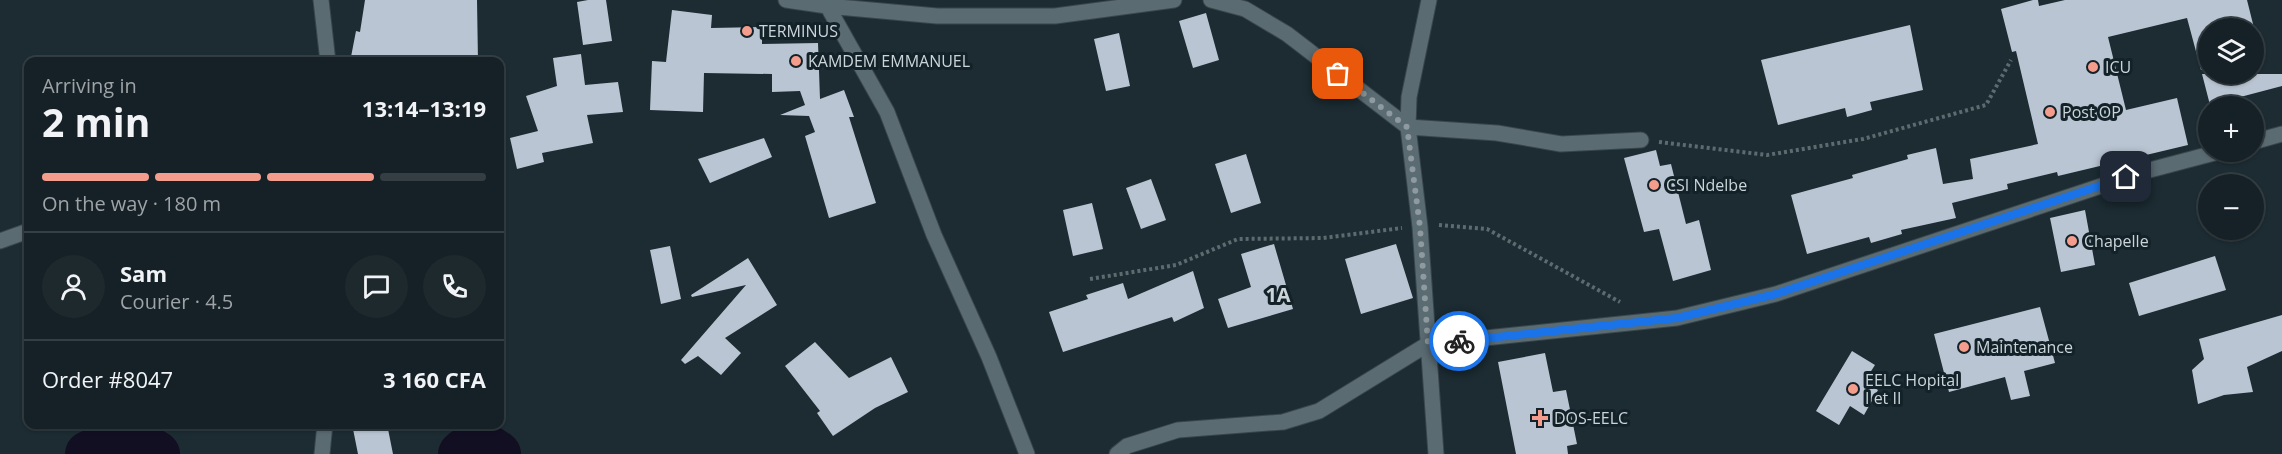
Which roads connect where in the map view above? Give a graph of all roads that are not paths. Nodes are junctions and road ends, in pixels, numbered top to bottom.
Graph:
1 (321, 0) edge
2 (786, 0) edge
3 (1174, 0) edge
4 (1211, 0) edge
5 (1429, 0) edge
6 (826, 3) edge
7 (327, 57) edge
8 (1407, 127) junction
9 (2282, 134) edge
10 (2264, 139) edge
11 (1641, 140) road end
12 (2198, 157) edge
13 (24, 232) edge
14 (0, 241) edge
15 (1428, 344) junction
16 (325, 429) edge
17 (323, 451) edge
18 (1027, 454) edge
19 (1117, 454) edge
20 (1436, 454) edge

1 - 7 street
2 - 6 street
3 - 6 street
4 - 8 street
5 - 8 street
6 - 18 street
8 - 11 street
8 - 15 street
9 - 10 street
12 - 15 street
13 - 14 street
15 - 19 street
15 - 20 street
16 - 17 street

